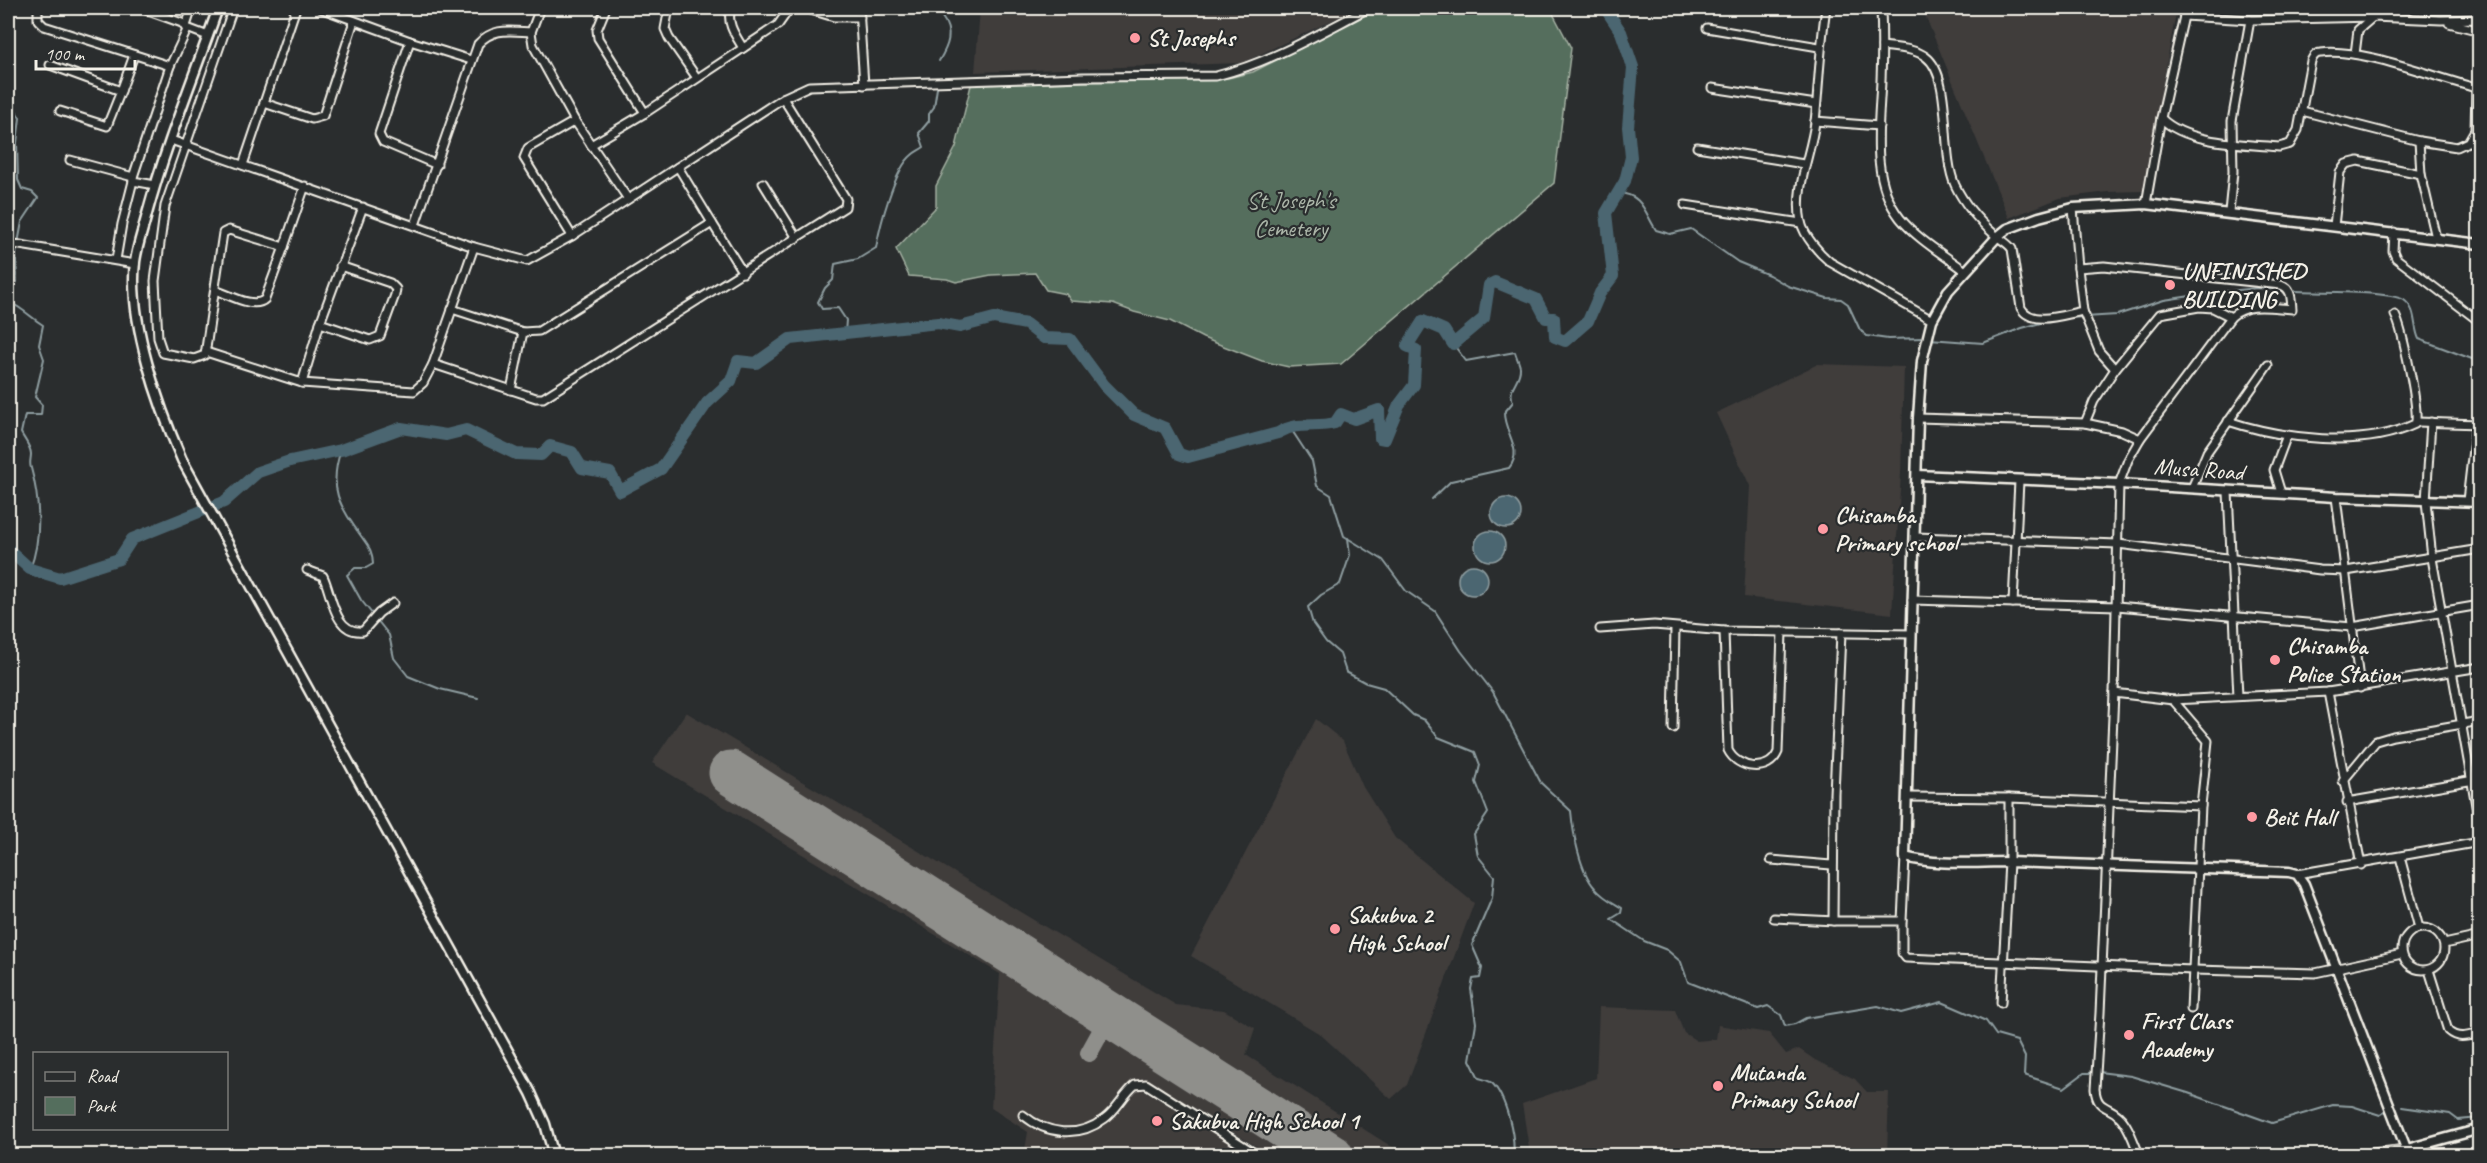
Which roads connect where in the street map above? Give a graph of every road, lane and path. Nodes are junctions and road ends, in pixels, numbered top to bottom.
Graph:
1 (38, 8) edge
2 (140, 8) edge
3 (192, 8) edge
4 (218, 8) edge
5 (233, 8) edge
6 (296, 8) edge
7 (320, 8) edge
8 (540, 8) edge
9 (606, 8) edge
10 (669, 8) edge
11 (731, 8) edge
12 (789, 8) edge
13 (804, 8) edge
14 (859, 8) edge
15 (1369, 8) edge
16 (1826, 8) edge
17 (1881, 8) edge
18 (2181, 8) edge
19 (2372, 8) edge
20 (2184, 16) junction
21 (860, 17) junction
22 (2373, 17) junction
23 (2480, 19) edge
24 (2250, 20) junction
25 (2441, 20) junction
26 (354, 21) junction
27 (186, 27) junction
28 (1707, 28) dead end
29 (2480, 31) edge
30 (531, 32) junction
31 (208, 36) junction
32 (410, 41) junction
33 (1882, 46) junction
34 (1819, 47) junction
35 (743, 48) junction
36 (2355, 54) junction
37 (134, 55) junction
38 (471, 60) junction
39 (50, 65) dead end
40 (170, 66) junction
41 (697, 78) junction
42 (864, 85) junction
43 (1712, 88) dead end
44 (2478, 89) edge
45 (121, 91) junction
46 (783, 98) junction
47 (264, 103) junction
48 (1816, 104) junction
49 (60, 111) dead end
50 (2302, 111) junction
51 (645, 113) junction
52 (2161, 118) junction
53 (575, 121) junction
54 (1815, 121) junction
55 (1879, 126) junction
56 (171, 140) junction
57 (2419, 141) junction
58 (2232, 142) junction
59 (591, 145) junction
60 (184, 146) junction
61 (1697, 147) dead end
62 (70, 160) dead end
63 (1804, 164) junction
64 (243, 165) junction
65 (437, 165) junction
66 (678, 167) junction
67 (2421, 174) junction
68 (133, 179) junction
69 (763, 183) dead end
70 (155, 185) junction
71 (305, 186) junction
72 (628, 199) junction
73 (2146, 204) junction
74 (1685, 205) dead end
75 (363, 207) junction
76 (2073, 208) junction
77 (2229, 212) junction
78 (712, 223) junction
79 (1801, 223) junction
80 (415, 225) junction
81 (2334, 225) junction
82 (2394, 232) junction
83 (572, 236) junction
84 (1997, 237) junction
85 (797, 238) junction
86 (2436, 238) junction
87 (8, 243) edge
88 (2480, 244) edge
89 (284, 246) junction
90 (474, 247) junction
91 (116, 260) junction
92 (135, 264) junction
93 (340, 266) junction
94 (2078, 268) junction
95 (1964, 270) junction
96 (743, 273) junction
97 (215, 290) junction
98 (452, 309) junction
99 (2395, 315) dead end
100 (2085, 317) junction
101 (2231, 317) junction
102 (1932, 320) junction
103 (2480, 322) edge
104 (320, 323) junction
105 (523, 333) junction
106 (206, 352) junction
107 (433, 364) junction
108 (2268, 365) dead end
109 (2115, 369) junction
110 (302, 383) junction
111 (511, 390) junction
112 (1918, 418) junction
113 (2228, 420) junction
114 (2416, 422) junction
115 (2431, 422) junction
116 (2085, 423) junction
117 (2478, 423) edge
118 (2287, 435) junction
119 (2140, 439) junction
120 (1917, 475) junction
121 (2019, 481) junction
122 (2119, 484) junction
123 (2192, 488) junction
124 (2228, 492) junction
125 (2281, 493) junction
126 (2336, 497) junction
127 (2426, 501) junction
128 (2467, 501) junction
129 (2480, 502) edge
130 (1915, 537) junction
131 (2016, 541) junction
132 (2118, 544) junction
133 (2480, 549) edge
134 (2432, 558) junction
135 (2232, 559) junction
136 (307, 570) dead end
137 (2346, 571) junction
138 (1912, 600) junction
139 (393, 603) dead end
140 (2013, 603) junction
141 (2480, 605) edge
142 (2117, 606) junction
143 (2441, 611) junction
144 (2234, 618) junction
145 (2352, 627) junction
146 (1676, 628) junction
147 (1600, 629) dead end
148 (1724, 631) junction
149 (1782, 632) junction
150 (1841, 633) junction
151 (1911, 634) junction
152 (2480, 667) edge
153 (2453, 671) junction
154 (2360, 688) junction
155 (2328, 692) junction
156 (2114, 693) junction
157 (2238, 696) junction
158 (2173, 700) junction
159 (2480, 721) edge
160 (2462, 725) junction
161 (1673, 728) dead end
162 (2476, 779) edge
163 (2343, 781) junction
164 (1908, 797) junction
165 (2009, 798) junction
166 (2108, 802) junction
167 (2347, 802) junction
168 (2201, 806) junction
169 (2480, 828) edge
170 (2480, 842) edge
171 (1905, 857) junction
172 (2400, 857) junction
173 (1771, 860) dead end
174 (2009, 862) junction
175 (1833, 863) junction
176 (2361, 865) junction
177 (2106, 867) junction
178 (2199, 869) junction
179 (2297, 874) junction
180 (1774, 918) dead end
181 (1833, 921) junction
182 (1902, 921) junction
183 (2419, 928) junction
184 (2480, 936) edge
185 (2444, 944) junction
186 (2402, 954) junction
187 (2003, 961) junction
188 (2101, 965) junction
189 (2336, 968) junction
190 (2193, 970) junction
191 (2429, 970) junction
192 (2001, 1003) dead end
193 (2191, 1009) dead end
194 (2480, 1033) edge
195 (1023, 1114) dead end
196 (2480, 1129) edge
197 (2408, 1152) edge
198 (554, 1155) edge
199 (1259, 1155) edge
200 (2140, 1155) edge
201 (2346, 1155) edge

1 - 37 street
2 - 27 street
3 - 27 street
4 - 31 street
5 - 60 street
6 - 47 street
7 - 26 street
8 - 30 street
9 - 51 street
10 - 41 street
11 - 35 street
12 - 35 street
13 - 21 street
14 - 21 street
15 - 42 street
16 - 34 street
17 - 33 street
18 - 20 street
19 - 22 street
20 - 24 street
20 - 52 street
21 - 42 street
22 - 24 street
22 - 25 street
22 - 36 street
23 - 25 street
24 - 58 street
25 - 29 street
26 - 32 street
26 - 47 street
27 - 31 street
27 - 40 street
28 - 34 street
30 - 38 street
30 - 53 street
31 - 56 street
32 - 38 street
32 - 65 street
33 - 55 street
33 - 84 street
34 - 48 street
35 - 41 street
36 - 44 street
36 - 50 street
37 - 40 street
37 - 45 street
38 - 65 street
39 - 45 street
40 - 68 street
41 - 51 street
42 - 46 street
43 - 48 street
44 - 57 street
45 - 49 street
46 - 66 street
46 - 85 street
47 - 64 street
48 - 54 street
50 - 57 street
50 - 58 street
51 - 59 street
52 - 58 street
52 - 73 street
53 - 59 street
53 - 83 street
54 - 55 street
54 - 63 street
55 - 95 street
56 - 60 street
56 - 70 street
57 - 67 street
58 - 77 street
59 - 72 street
60 - 64 street
60 - 106 street
61 - 63 street
62 - 68 street
63 - 79 street
64 - 71 street
65 - 80 street
66 - 72 street
66 - 78 street
67 - 81 street
67 - 86 street
68 - 70 street
68 - 91 street
69 - 85 street
70 - 92 street
71 - 75 street
71 - 89 street
72 - 83 street
73 - 76 street
73 - 77 street
74 - 79 street
75 - 80 street
75 - 93 street
76 - 84 street
76 - 94 street
77 - 81 street
78 - 96 street
78 - 105 street
79 - 102 street
80 - 90 street
81 - 82 street
82 - 86 street
82 - 103 street
83 - 90 street
84 - 95 street
84 - 100 street
85 - 96 street
86 - 88 street
87 - 91 street
89 - 97 street
89 - 97 street
90 - 98 street
91 - 92 street
92 - 198 street
93 - 104 street
93 - 104 street
94 - 100 street
94 - 101 street
95 - 102 street
96 - 111 street
97 - 106 street
98 - 105 street
98 - 107 street
99 - 114 street
100 - 109 street
101 - 109 street
101 - 119 street
102 - 112 street
104 - 110 street
105 - 111 street
106 - 110 street
107 - 110 street
107 - 111 street
108 - 113 street
109 - 116 street
112 - 116 street
112 - 120 street
113 - 118 street
113 - 123 street
114 - 115 street
114 - 118 street
115 - 117 street
115 - 127 street
116 - 119 street
117 - 128 street
118 - 125 street
119 - 122 street
120 - 121 street, Musa Road
120 - 130 street
121 - 122 street, Musa Road
121 - 131 street
122 - 123 street, Musa Road
122 - 132 street
123 - 124 street, Musa Road
124 - 125 street, Musa Road
124 - 135 street
125 - 126 street, Musa Road
126 - 127 street, Musa Road
126 - 137 street
127 - 128 street, Musa Road
127 - 134 street
128 - 129 street, Musa Road
130 - 131 street
130 - 138 street
131 - 132 street
131 - 140 street
132 - 135 street
132 - 142 street
133 - 134 street
134 - 137 street
134 - 143 street
135 - 137 street
135 - 144 street
136 - 139 street
137 - 145 street
138 - 140 street
138 - 151 street
140 - 142 street
141 - 143 street
142 - 144 street
142 - 156 street
143 - 145 street
143 - 153 street
144 - 145 street
144 - 157 street
145 - 154 street
146 - 147 street
146 - 148 street
146 - 161 street
148 - 149 street
148 - 149 street
149 - 150 street
150 - 151 street
150 - 175 street
151 - 164 street
152 - 153 street
153 - 154 street
153 - 160 street
154 - 155 street
155 - 157 street
155 - 163 street
156 - 158 street
156 - 166 street
157 - 158 street
158 - 168 street
159 - 160 street
160 - 162 street
160 - 163 street
162 - 167 street
162 - 169 street
163 - 167 street
164 - 165 street
164 - 171 street
165 - 166 street
165 - 174 street
166 - 168 street
166 - 177 street
167 - 176 street
168 - 178 street
170 - 172 street
171 - 174 street
171 - 182 street
172 - 176 street
172 - 183 street
173 - 175 street
174 - 177 street
174 - 187 street
175 - 181 street
176 - 179 street
177 - 178 street
177 - 188 street
178 - 179 street
178 - 190 street
179 - 189 street
180 - 181 street
181 - 182 street
182 - 187 street
183 - 185 street
183 - 186 street
184 - 185 street
185 - 191 street
186 - 189 street
186 - 191 street
187 - 188 street
187 - 192 street
188 - 190 street
188 - 200 street
189 - 190 street
189 - 197 street
190 - 193 street
191 - 194 street
195 - 199 street
196 - 197 street
197 - 201 street

